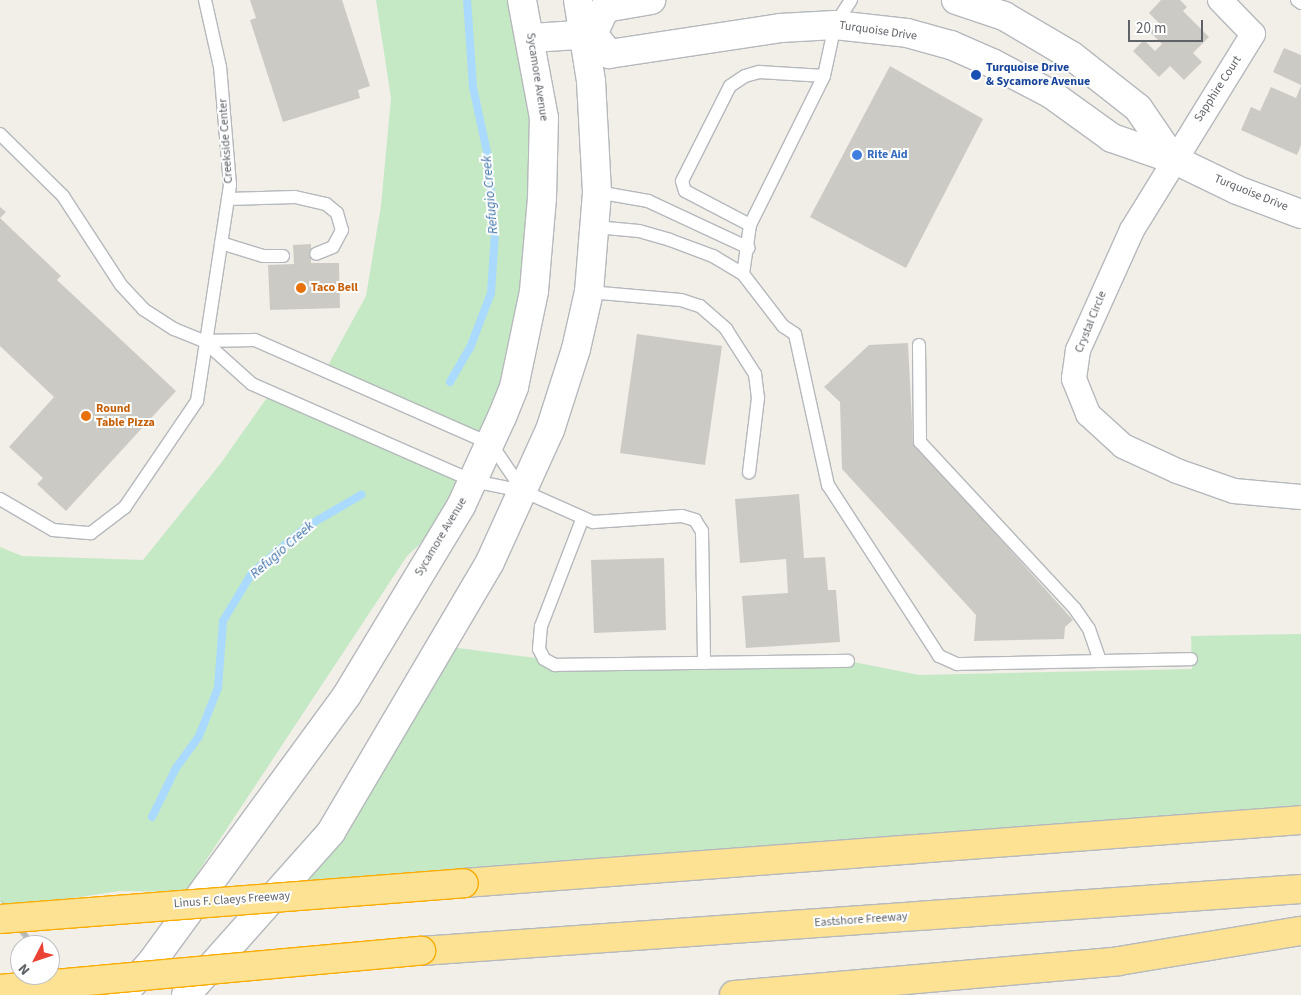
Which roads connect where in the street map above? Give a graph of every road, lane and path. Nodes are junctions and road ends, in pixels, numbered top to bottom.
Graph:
1 (205, 0) edge
2 (522, 0) edge
3 (578, 0) edge
4 (651, 0) edge
5 (851, 0) edge
6 (956, 0) edge
7 (1220, 0) edge
8 (1297, 0) edge
9 (1301, 3) edge
10 (836, 25) junction
11 (589, 34) junction
12 (532, 38) junction
13 (824, 76) junction
14 (0, 134) edge
15 (1173, 159) junction
16 (597, 192) junction
17 (228, 200) junction
18 (1301, 214) edge
19 (750, 224) junction
20 (595, 227) junction
21 (221, 243) junction
22 (749, 248) junction
23 (316, 254) dead end
24 (283, 256) dead end
25 (743, 274) junction
26 (588, 292) junction
27 (204, 341) junction
28 (919, 346) dead end
29 (491, 444) junction
30 (749, 472) dead end
31 (473, 481) junction
32 (523, 491) junction
33 (1301, 497) edge
34 (0, 498) edge
35 (582, 520) junction
36 (1099, 658) junction
37 (1191, 659) dead end
38 (848, 661) dead end
39 (704, 663) junction
40 (1301, 820) edge
41 (1301, 889) edge
42 (0, 919) edge
43 (1301, 931) edge
44 (151, 963) junction
45 (0, 990) edge
46 (122, 995) edge
47 (181, 995) edge
48 (186, 995) edge
49 (734, 995) edge

1 - 17 lane, Creekside Center
2 - 12 main road, Sycamore Avenue
3 - 11 main road
4 - 11 main road
5 - 10 lane
6 - 15 main road, Turquoise Drive
7 - 15 street, Sapphire Court
8 - 9 lane
10 - 11 main road, Turquoise Drive
10 - 13 lane
10 - 15 main road, Turquoise Drive
11 - 12 main road
11 - 16 main road
12 - 29 main road, Sycamore Avenue
13 - 19 lane
13 - 19 lane
14 - 27 lane
15 - 18 main road, Turquoise Drive
15 - 33 street, Crystal Circle
16 - 20 main road
16 - 22 lane
17 - 21 lane, Creekside Center
17 - 23 lane
19 - 22 lane
20 - 25 lane
20 - 26 main road
21 - 24 lane
21 - 27 lane, Creekside Center
22 - 25 lane
25 - 36 lane
26 - 30 lane
26 - 32 main road
27 - 29 lane
27 - 31 lane
27 - 34 lane, Creekside Center
28 - 36 lane
29 - 31 main road, Sycamore Avenue
29 - 32 lane
31 - 32 lane
31 - 44 main road, Sycamore Avenue
32 - 35 lane
32 - 48 main road
35 - 39 lane
35 - 39 lane
36 - 37 lane
38 - 39 lane
40 - 42 highway, Linus F. Claeys Freeway, bridge
41 - 45 highway, Eastshore Freeway, bridge
43 - 49 highway
44 - 46 main road, Sycamore Avenue
44 - 47 street

